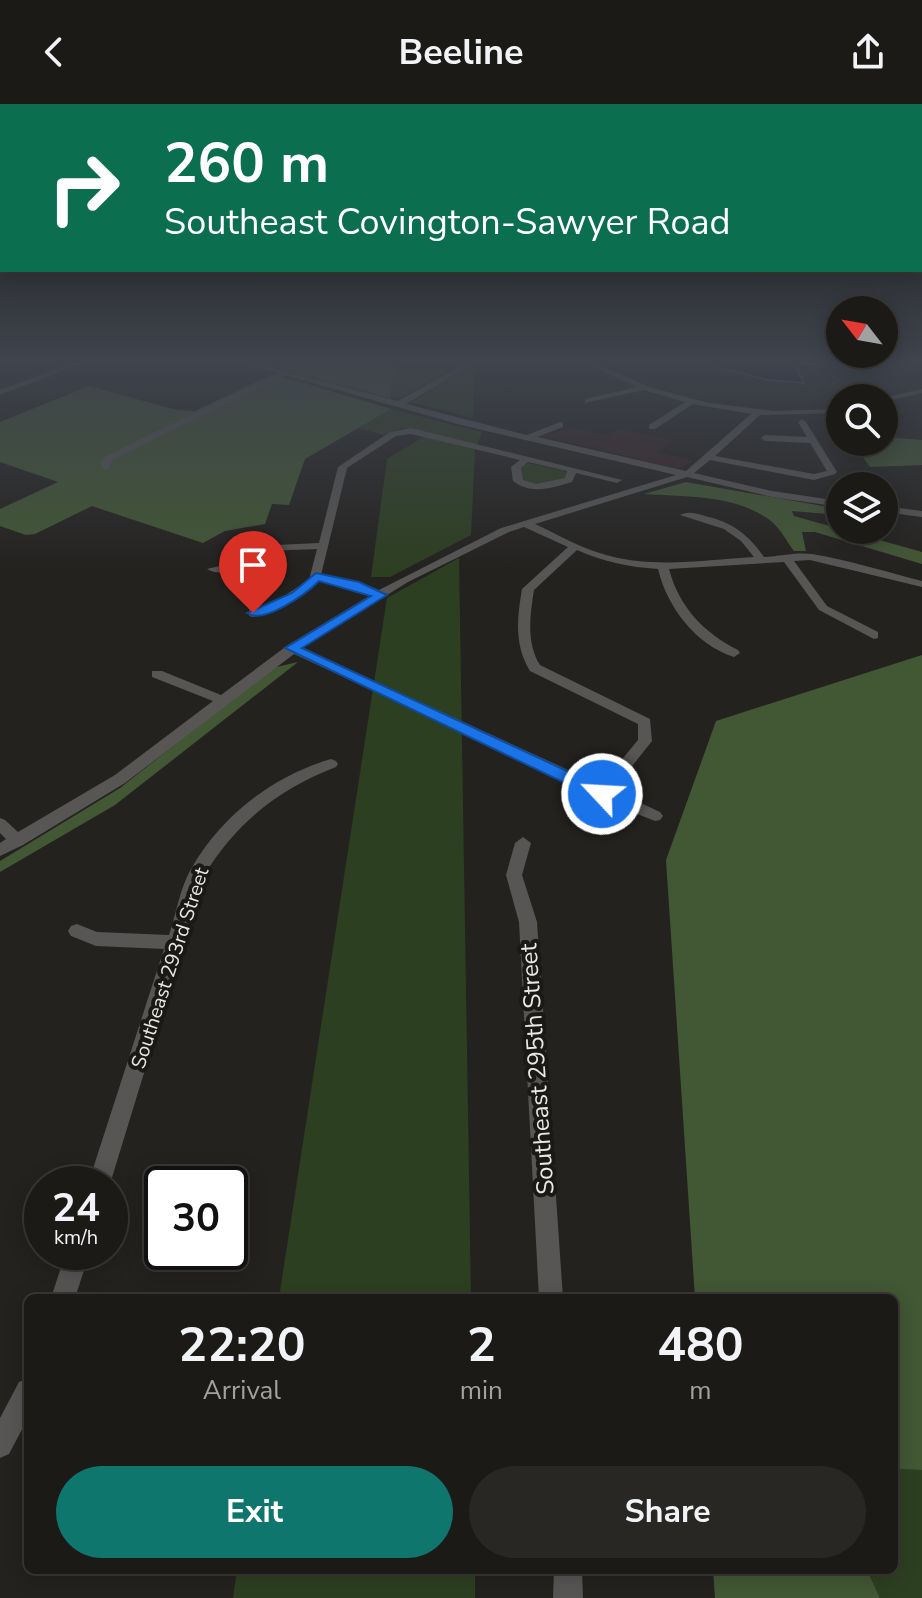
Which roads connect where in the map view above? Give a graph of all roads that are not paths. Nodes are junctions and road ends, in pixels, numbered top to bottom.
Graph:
1 (163, 432) edge
2 (399, 432) edge
3 (404, 432) edge
4 (455, 432) edge
5 (501, 432) edge
6 (543, 432) edge
7 (738, 432) edge
8 (808, 432) edge
9 (528, 438) junction
10 (765, 438) dead end
11 (444, 439) junction
12 (813, 440) junction
13 (708, 457) junction
14 (526, 459) junction
15 (106, 467) dead end
16 (656, 467) junction
17 (572, 471) junction
18 (688, 474) junction
19 (617, 480) dead end
20 (658, 484) junction
21 (826, 502) edge
22 (898, 511) edge
23 (922, 514) edge
24 (685, 515) dead end
25 (523, 523) junction
26 (321, 546) junction
27 (574, 547) junction
28 (785, 556) junction
29 (759, 557) junction
30 (663, 566) junction
31 (213, 569) dead end
32 (315, 580) junction
33 (922, 584) edge
34 (377, 598) junction
35 (253, 613) dead end
36 (874, 635) dead end
37 (292, 648) junction
38 (734, 653) dead end
39 (157, 674) dead end
40 (223, 700) junction
41 (331, 764) dead end
42 (602, 794) junction
43 (655, 816) dead end
44 (0, 824) edge
45 (17, 841) junction
46 (523, 843) dead end
47 (0, 850) edge
48 (77, 931) dead end
49 (177, 942) junction
50 (105, 1166) edge
51 (72, 1270) edge
52 (64, 1294) edge
53 (551, 1294) edge
54 (24, 1399) edge
55 (0, 1445) edge
56 (568, 1574) edge
57 (568, 1598) edge

1 - 15 street
2 - 26 street
3 - 11 street
4 - 11 street
5 - 9 street
6 - 9 street
7 - 13 street
8 - 12 street
9 - 16 street
10 - 12 street
11 - 14 street
12 - 13 street
13 - 18 street
14 - 17 street
14 - 17 street
16 - 18 street
16 - 20 street
17 - 19 street
18 - 20 street
18 - 21 street
20 - 25 street
22 - 23 street
24 - 29 street
25 - 27 street
25 - 34 street
26 - 31 street
26 - 32 street
27 - 30 street
27 - 42 street
28 - 29 street
28 - 33 street
28 - 36 street
29 - 30 street
30 - 38 street
32 - 34 street
32 - 35 street
34 - 37 street
37 - 40 street
37 - 42 street
39 - 40 street
40 - 45 street
41 - 49 street, Southeast 293rd Street
42 - 43 street
44 - 45 street
45 - 47 street
46 - 53 street, Southeast 295th Street
48 - 49 street
49 - 50 street, Southeast 293rd Street
51 - 52 street
54 - 55 street
56 - 57 street

